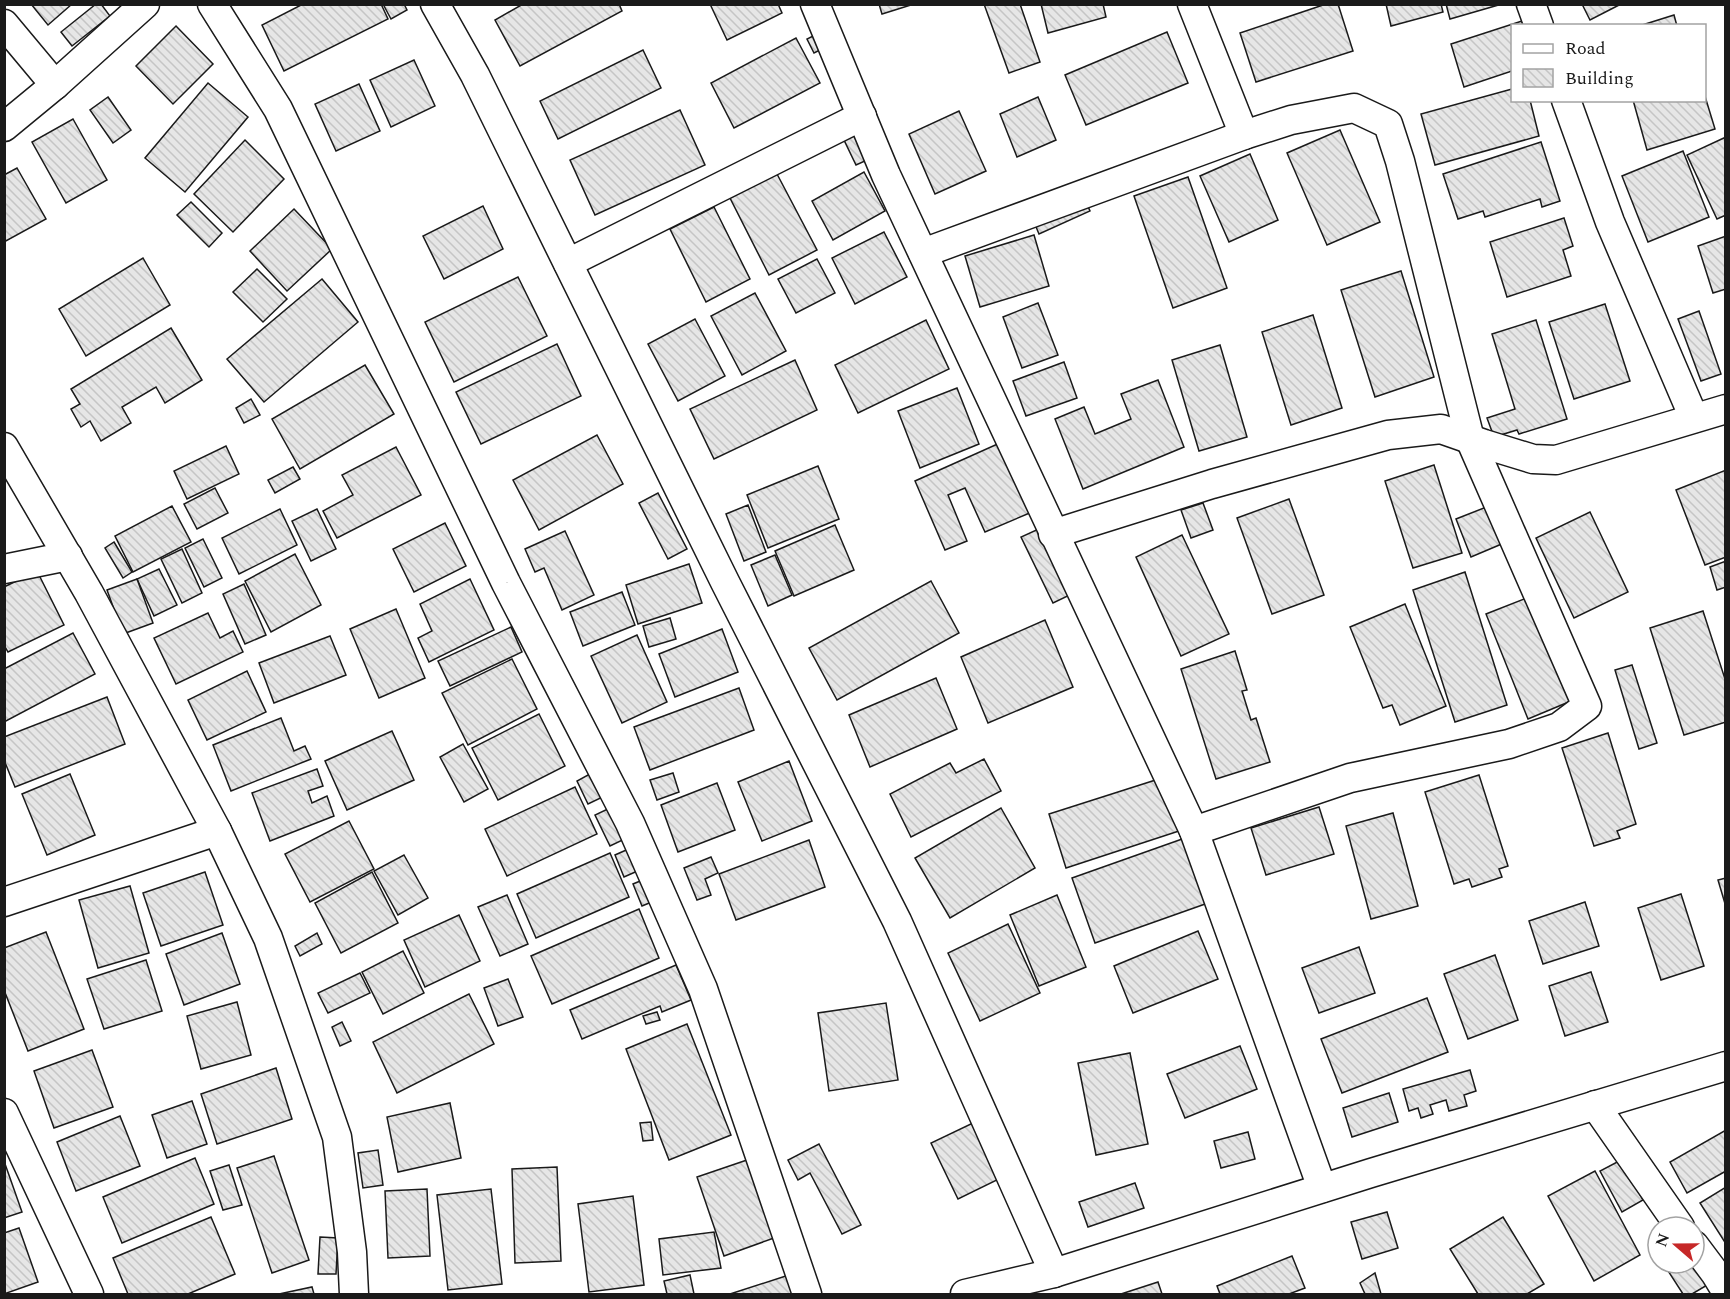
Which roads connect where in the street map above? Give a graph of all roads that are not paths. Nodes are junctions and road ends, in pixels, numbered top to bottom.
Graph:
1 (145, 4) edge
2 (212, 4) edge
3 (435, 4) edge
4 (815, 4) edge
5 (1192, 4) edge
6 (1532, 4) edge
7 (4, 24) edge
8 (1538, 24) edge
9 (55, 85) junction
10 (1567, 102) edge
11 (862, 116) junction
12 (4, 127) edge
13 (1244, 135) junction
14 (923, 253) junction
15 (568, 263) junction
16 (1725, 409) edge
17 (1694, 418) junction
18 (1470, 439) junction
19 (4, 447) edge
20 (1053, 534) junction
21 (68, 556) junction
22 (4, 569) edge
23 (217, 831) junction
24 (1194, 831) junction
25 (4, 902) edge
26 (1725, 1066) edge
27 (1595, 1105) junction
28 (4, 1113) edge
29 (1322, 1188) junction
30 (1672, 1215) edge
31 (1706, 1261) edge
32 (1054, 1273) junction
33 (1725, 1291) edge
34 (89, 1294) edge
35 (354, 1294) edge
36 (807, 1294) edge
37 (965, 1294) edge

1 - 9 street
2 - 36 street
3 - 15 street
4 - 11 street
5 - 13 street
6 - 8 street
7 - 9 street
9 - 12 street
10 - 17 street
11 - 14 street
11 - 15 street
13 - 14 street
13 - 18 street
14 - 20 street
15 - 32 street
16 - 17 street
17 - 18 street
18 - 20 street
18 - 24 street
19 - 21 street
20 - 24 street
21 - 22 street
21 - 23 street
23 - 25 street
23 - 35 street
24 - 29 street
26 - 27 street
27 - 29 street
27 - 30 street
28 - 34 street
29 - 32 street
31 - 33 street
32 - 37 street

